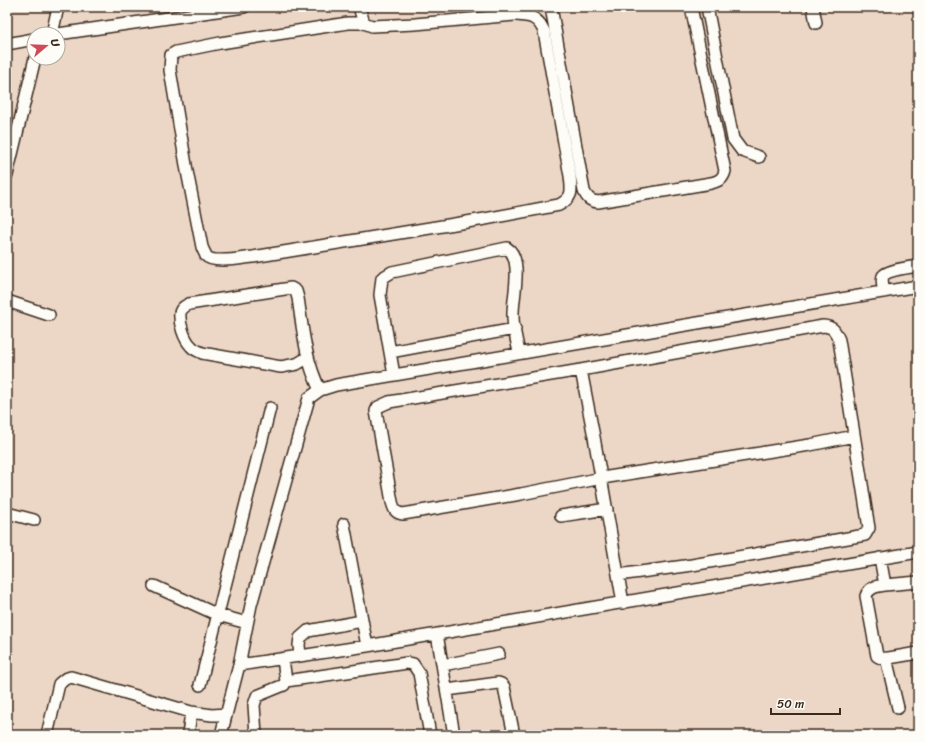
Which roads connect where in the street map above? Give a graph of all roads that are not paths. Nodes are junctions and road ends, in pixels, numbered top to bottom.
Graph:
1 (58, 7) edge
2 (244, 7) edge
3 (359, 7) edge
4 (550, 7) edge
5 (691, 7) edge
6 (707, 7) edge
7 (813, 7) edge
8 (364, 23) junction
9 (816, 23) dead end
10 (54, 26) edge
11 (66, 33) edge
12 (26, 40) edge
13 (7, 44) edge
14 (33, 66) edge
15 (759, 157) dead end
16 (7, 175) edge
17 (918, 266) edge
18 (918, 286) edge
19 (884, 292) junction
20 (7, 300) edge
21 (49, 315) dead end
22 (515, 329) junction
23 (390, 352) junction
24 (519, 353) junction
25 (307, 358) junction
26 (581, 370) junction
27 (394, 375) junction
28 (320, 390) junction
29 (270, 408) dead end
30 (854, 436) junction
31 (602, 478) junction
32 (607, 509) junction
33 (7, 513) edge
34 (561, 516) dead end
35 (34, 520) dead end
36 (344, 524) dead end
37 (918, 552) edge
38 (880, 558) junction
39 (618, 575) junction
40 (918, 582) edge
41 (885, 585) junction
42 (154, 586) dead end
43 (623, 603) junction
44 (218, 615) junction
45 (362, 621) junction
46 (248, 623) junction
47 (437, 634) junction
48 (367, 646) junction
49 (918, 653) edge
50 (499, 654) dead end
51 (300, 656) junction
52 (886, 658) junction
53 (283, 659) junction
54 (443, 665) junction
55 (239, 666) junction
56 (286, 681) junction
57 (200, 685) dead end
58 (447, 690) junction
59 (898, 708) dead end
60 (191, 712) junction
61 (226, 714) junction
62 (47, 735) edge
63 (188, 735) edge
64 (221, 735) edge
65 (256, 735) edge
66 (430, 735) edge
67 (454, 735) edge
68 (514, 735) edge

1 - 10 lane
2 - 11 lane
3 - 8 lane
4 - 5 lane
6 - 15 lane
7 - 9 lane
8 - 8 lane
12 - 13 lane
14 - 16 lane
17 - 19 lane
18 - 19 lane
19 - 24 lane
20 - 21 lane
22 - 23 lane
22 - 23 lane
22 - 24 lane
23 - 27 lane
24 - 27 lane
25 - 25 lane
25 - 28 lane
26 - 30 lane
26 - 31 lane
26 - 31 lane
27 - 28 lane
28 - 46 lane
29 - 44 lane
30 - 31 lane
30 - 39 lane
31 - 32 lane
32 - 34 lane
32 - 39 lane
33 - 35 lane
36 - 45 lane
37 - 38 lane
38 - 41 lane
38 - 43 lane
39 - 43 lane
40 - 41 lane
41 - 52 lane
42 - 44 lane
43 - 47 lane
44 - 46 lane
44 - 57 lane
45 - 48 lane
45 - 51 lane
46 - 55 lane
47 - 48 lane
47 - 54 lane
48 - 51 lane
49 - 52 lane
50 - 54 lane
51 - 53 lane
52 - 59 lane
53 - 55 lane
53 - 56 lane
54 - 58 lane
55 - 61 lane
56 - 65 lane
56 - 66 lane
58 - 67 lane
58 - 68 lane
60 - 61 lane
60 - 62 lane
60 - 63 lane
61 - 64 lane

